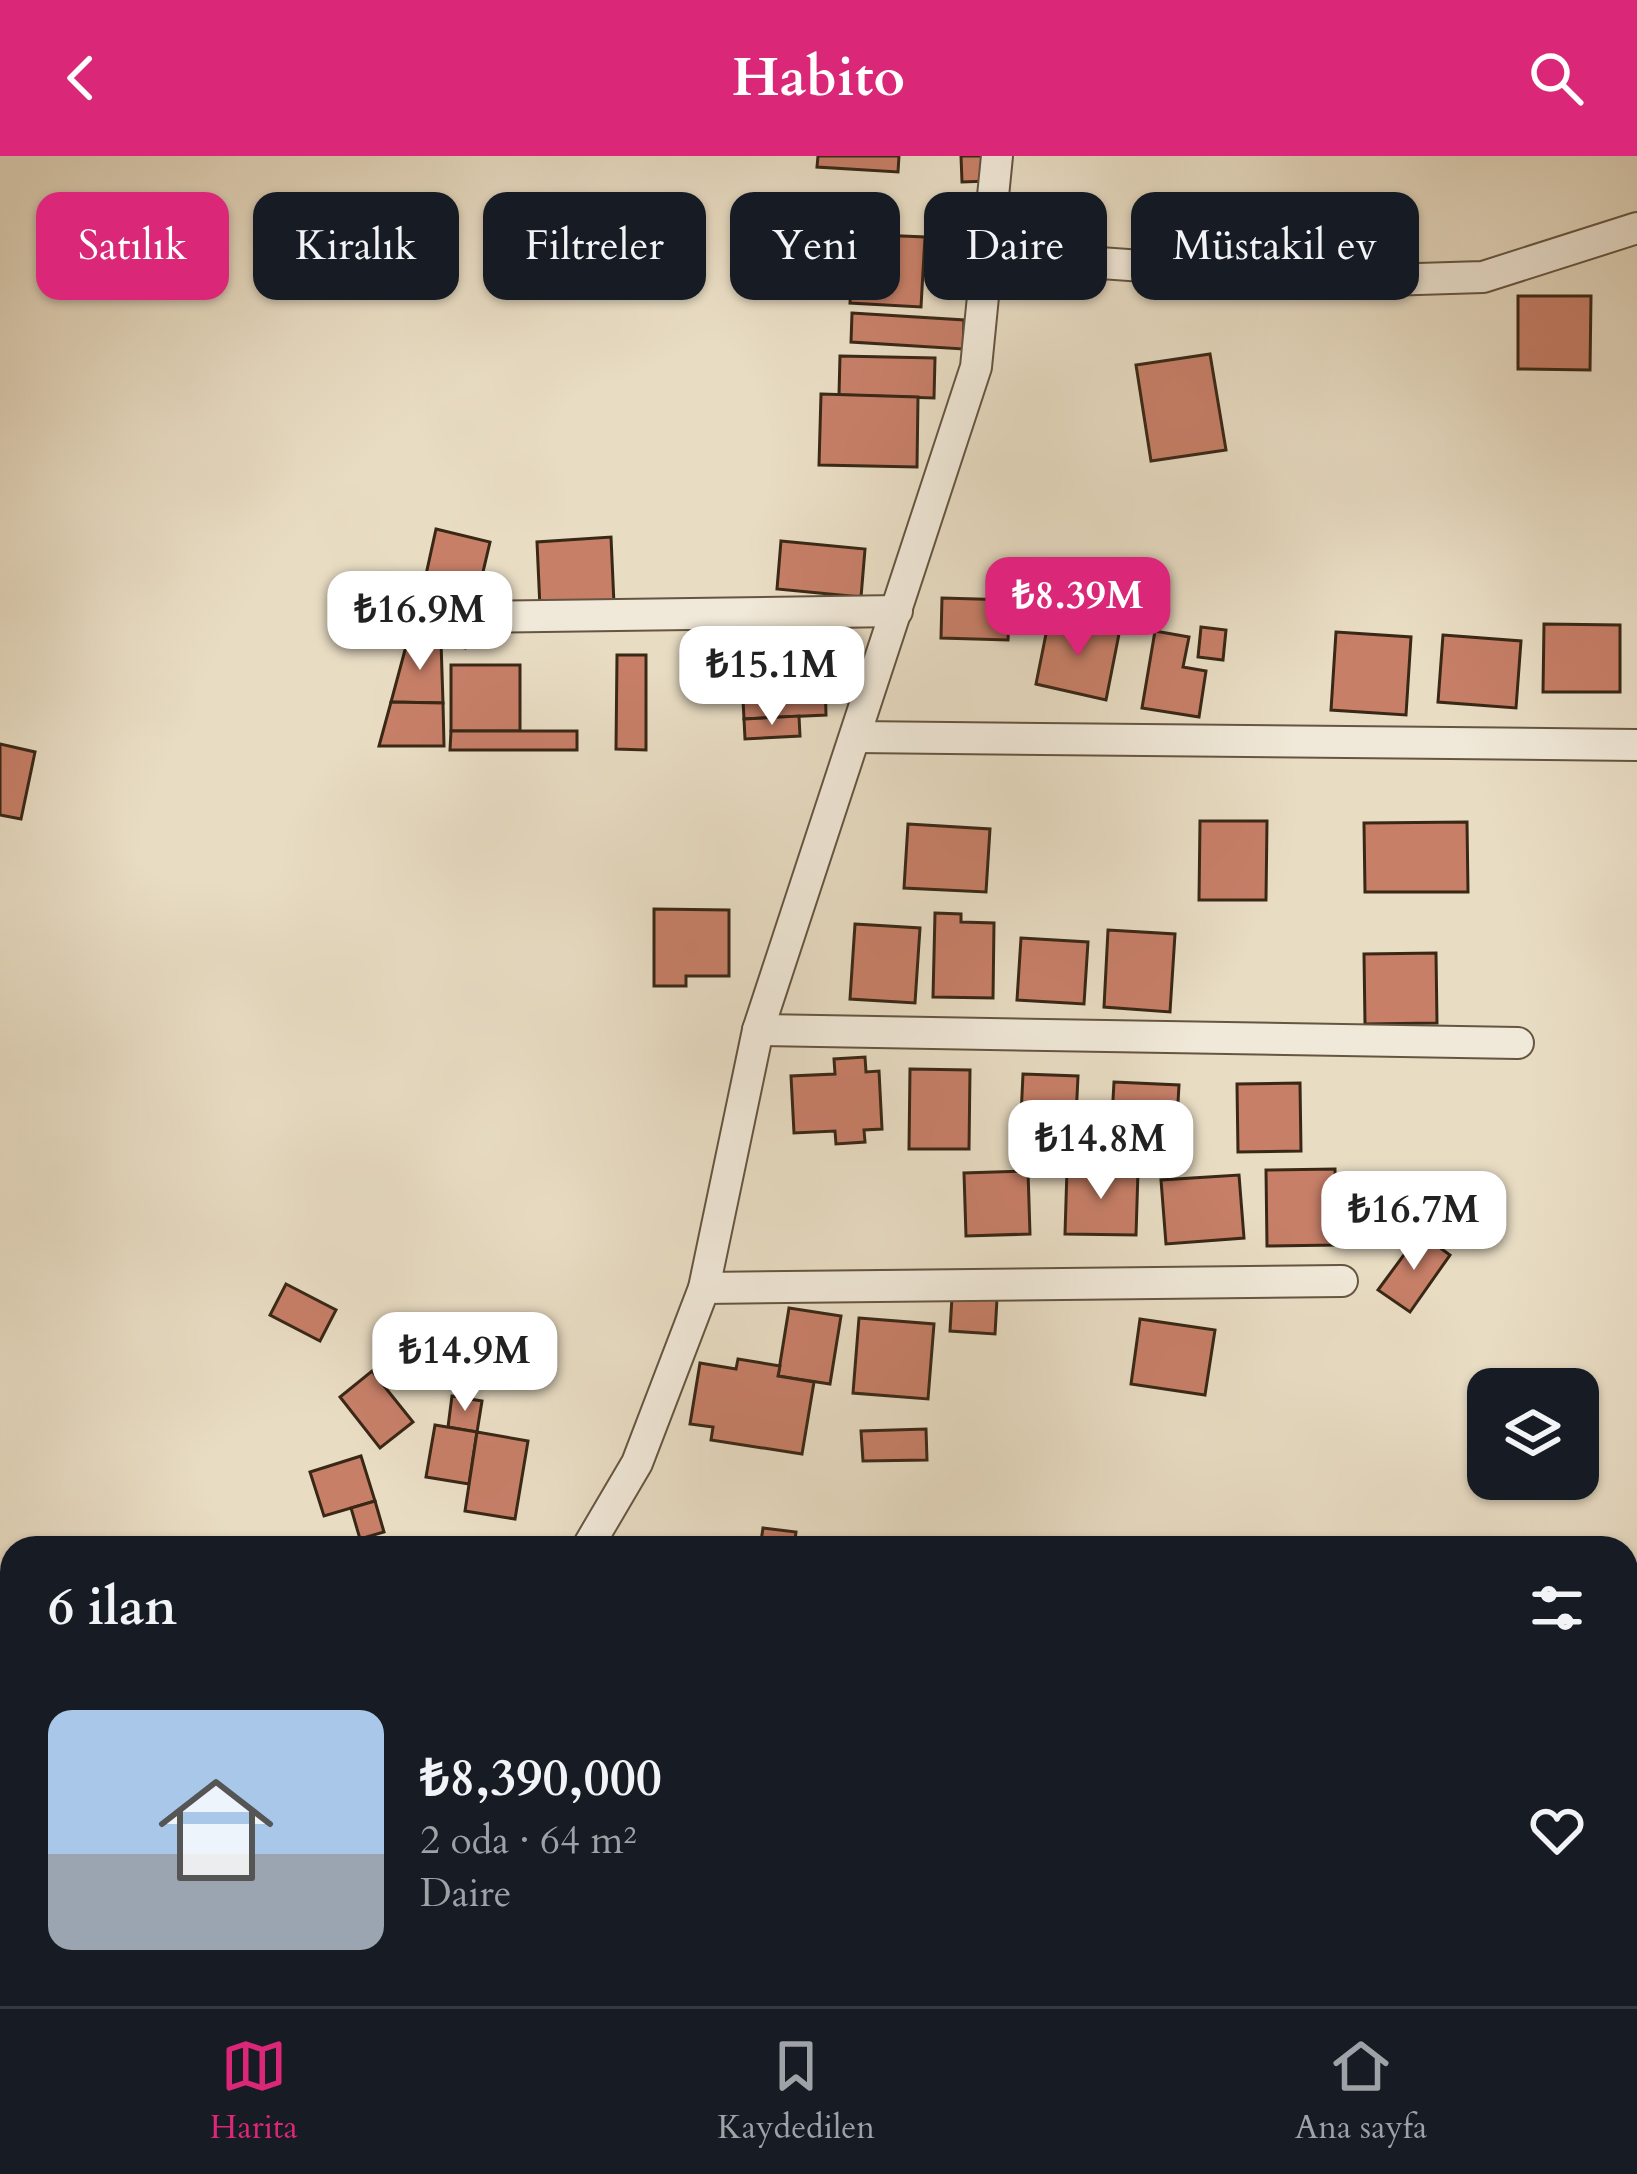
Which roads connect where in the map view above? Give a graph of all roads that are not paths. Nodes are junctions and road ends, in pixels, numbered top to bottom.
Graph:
1 (998, 156) edge
2 (994, 192) edge
3 (1637, 228) edge
4 (1107, 263) edge
5 (983, 300) edge
6 (897, 611) junction
7 (473, 617) dead end
8 (856, 737) junction
9 (1637, 745) edge
10 (758, 1030) junction
11 (1518, 1043) dead end
12 (1342, 1281) dead end
13 (704, 1288) junction
14 (594, 1536) edge

1 - 2 street
3 - 4 street
5 - 6 street
6 - 7 street
6 - 8 street
8 - 9 street
8 - 10 street
10 - 11 street
10 - 13 street
12 - 13 street
13 - 14 street

